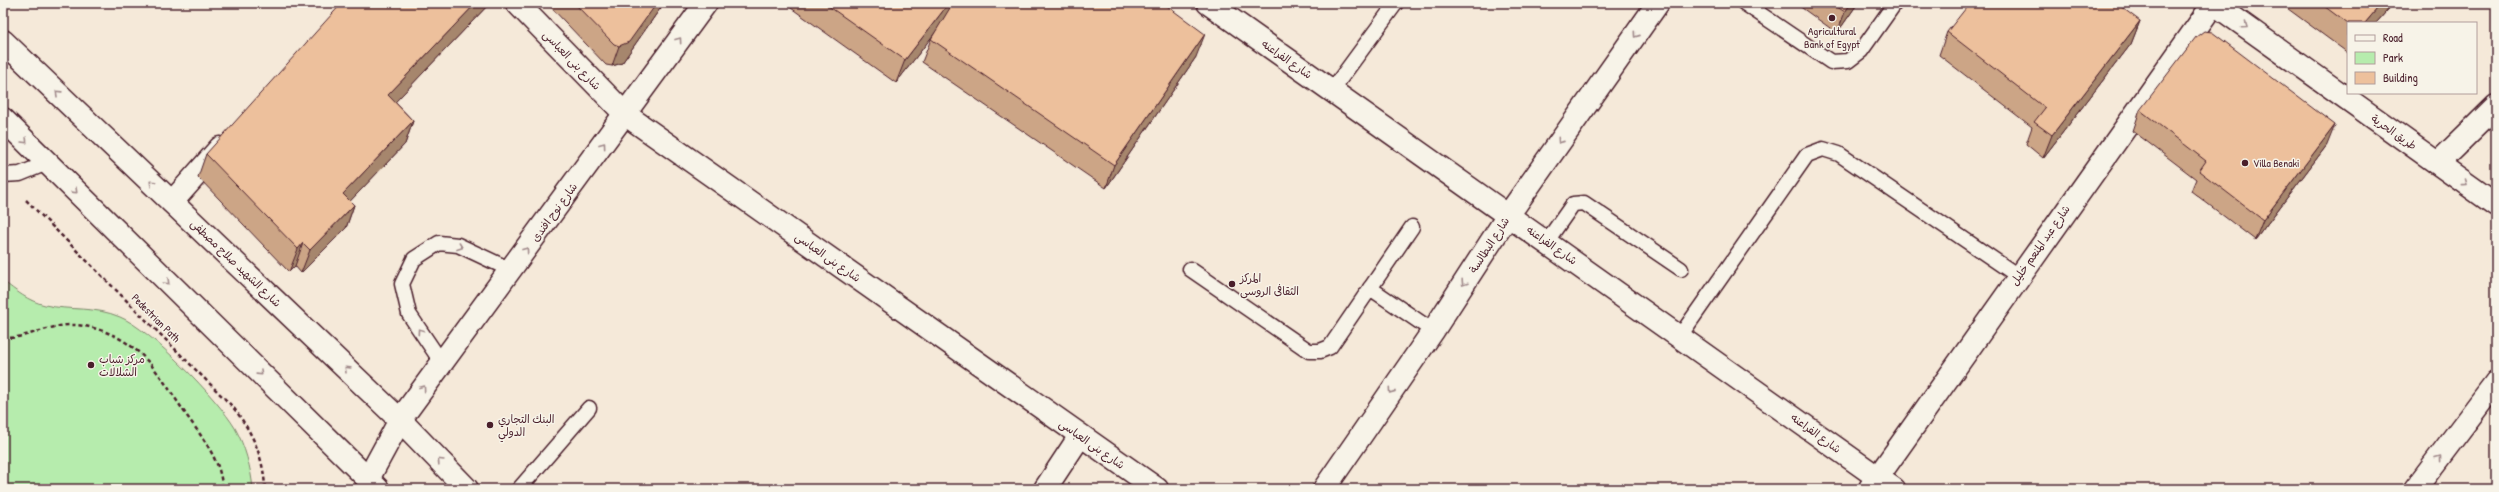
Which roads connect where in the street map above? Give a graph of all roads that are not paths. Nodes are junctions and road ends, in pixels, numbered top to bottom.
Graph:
1 (517, 3) edge
2 (706, 3) edge
3 (1208, 3) edge
4 (1396, 3) edge
5 (1658, 3) edge
6 (1744, 3) edge
7 (1895, 3) edge
8 (2217, 4) edge
9 (3, 40) edge
10 (1332, 90) junction
11 (2496, 106) edge
12 (626, 115) junction
13 (3, 119) edge
14 (234, 132) edge
15 (2438, 163) junction
16 (47, 164) junction
17 (3, 175) edge
18 (172, 202) junction
19 (2496, 205) edge
20 (1508, 214) junction
21 (1412, 227) dead end
22 (1547, 241) junction
23 (1190, 269) dead end
24 (1681, 269) dead end
25 (511, 270) junction
26 (2018, 276) junction
27 (1370, 288) junction
28 (1433, 331) junction
29 (1680, 336) junction
30 (442, 363) junction
31 (2496, 382) edge
32 (589, 408) dead end
33 (400, 420) junction
34 (1080, 436) junction
35 (1880, 485) edge
36 (369, 486) edge
37 (467, 489) edge
38 (518, 489) edge
39 (1045, 489) edge
40 (1157, 489) edge
41 (1324, 489) edge
42 (2415, 489) edge

1 - 12 street, شارع بنى العباسى
12 -> 2 street, شارع نوح افندى
3 - 10 street, شارع الفراعنه
4 - 10 lane
5 -> 20 street, شارع البطالسة
6 - 7 lane
8 -> 15 street, طريق الحرية
8 - 26 street, شارع عبد المنعم خليل
18 -> 9 street, شارع الشهيد صلاح مصطفى
10 - 20 street, شارع الفراعنه
11 - 15 street
25 -> 12 street, شارع نوح افندى
12 - 34 street, شارع بنى العباسى
13 -> 16 street
14 - 18 street
15 -> 19 street, طريق الحرية
16 - 17 lane
16 -> 36 street
33 -> 18 street, شارع الشهيد صلاح مصطفى
20 - 22 street, شارع الفراعنه
20 -> 28 street, شارع البطالسة
21 - 27 lane
22 - 24 lane
22 - 29 street, شارع الفراعنه
23 - 27 lane
25 - 30 street, شارع نوح افندى
30 -> 25 lane
26 - 29 lane
26 - 35 street, شارع عبد المنعم خليل
27 - 28 lane
28 -> 41 street, شارع البطالسة
29 - 35 street, شارع الفراعنه
33 -> 30 street, شارع نوح افندى
42 -> 31 street
32 - 38 lane
33 - 36 street, شارع نوح افندى
37 -> 33 street, شارع الشهيد صلاح مصطفى
34 - 39 street
34 - 40 street, شارع بنى العباسى

